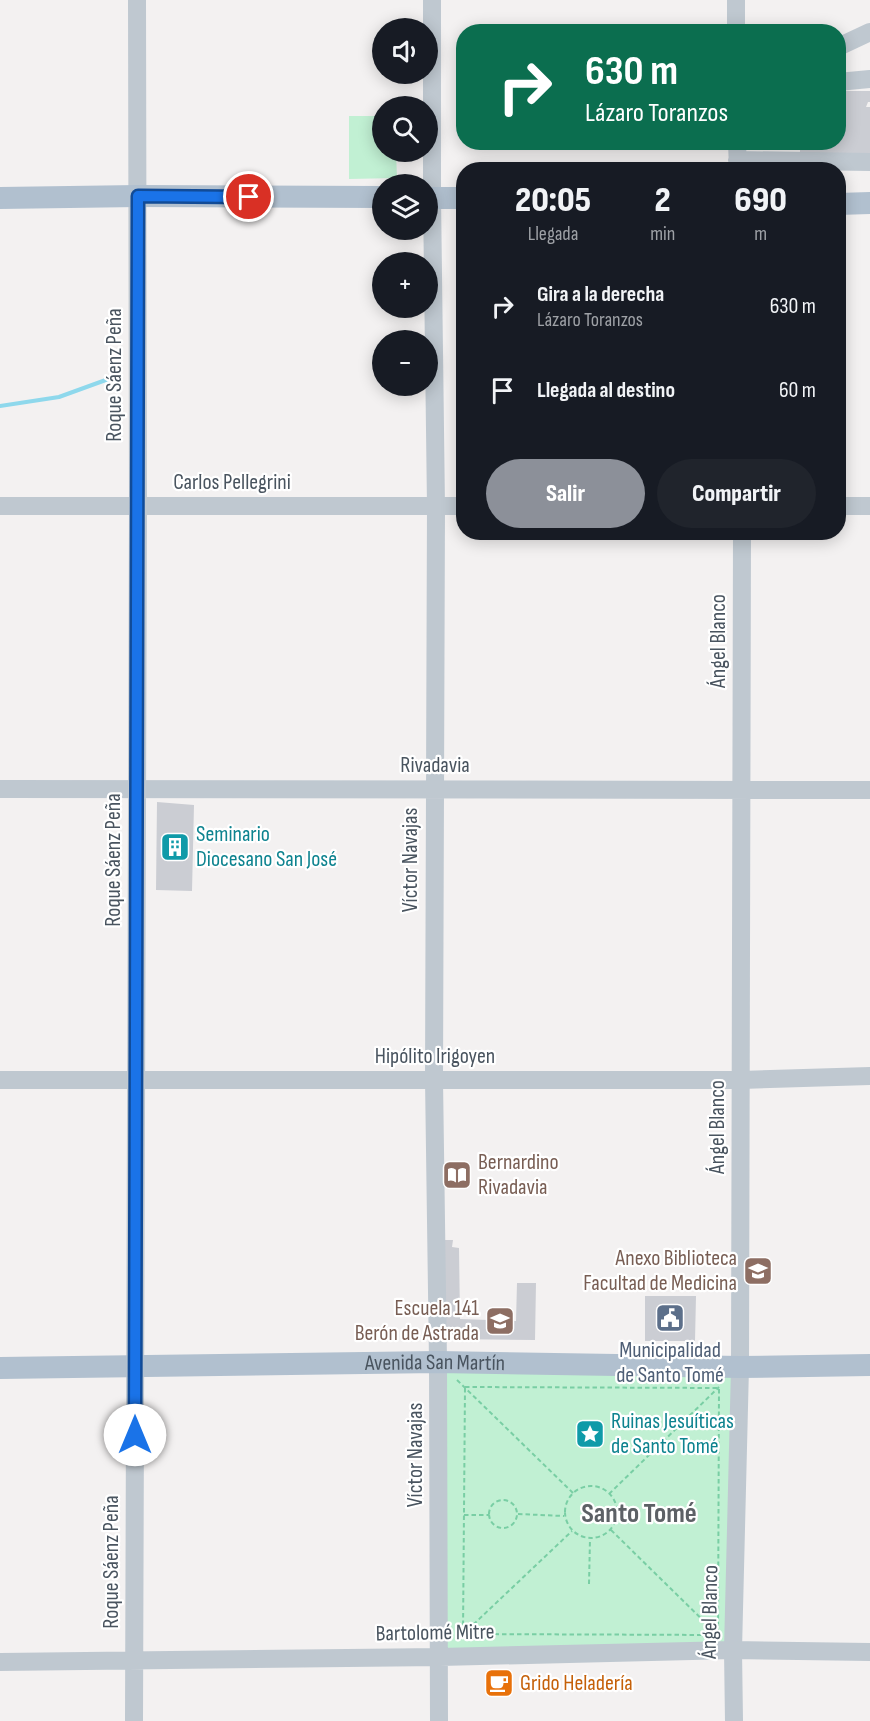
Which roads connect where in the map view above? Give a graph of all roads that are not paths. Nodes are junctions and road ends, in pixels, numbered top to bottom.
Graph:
1 (137, 0) edge
2 (432, 0) edge
3 (736, 0) edge
4 (736, 24) edge
5 (870, 32) edge
6 (846, 43) edge
7 (870, 79) edge
8 (846, 81) edge
9 (737, 157) edge
10 (870, 162) edge
11 (430, 174) edge
12 (138, 196) junction
13 (0, 198) edge
14 (372, 198) edge
15 (438, 198) edge
16 (456, 198) edge
17 (870, 203) edge
18 (846, 204) edge
19 (431, 240) edge
20 (0, 506) edge
21 (138, 506) junction
22 (436, 506) junction
23 (456, 506) edge
24 (846, 506) edge
25 (870, 506) edge
26 (742, 540) edge
27 (0, 789) edge
28 (137, 789) junction
29 (434, 789) junction
30 (742, 790) junction
31 (870, 790) edge
32 (870, 1076) edge
33 (0, 1080) edge
34 (136, 1080) junction
35 (434, 1080) junction
36 (741, 1080) junction
37 (438, 1362) junction
38 (870, 1365) edge
39 (136, 1367) junction
40 (740, 1367) junction
41 (0, 1368) edge
42 (733, 1650) junction
43 (870, 1652) edge
44 (440, 1657) junction
45 (135, 1660) junction
46 (0, 1662) edge
47 (134, 1721) edge
48 (439, 1721) edge
49 (734, 1721) edge

1 - 12 street, Roque Sáenz Peña
2 - 11 street, Víctor Navajas
3 - 4 street
5 - 6 street
7 - 8 street
9 - 10 street
12 - 13 main road
12 - 14 main road
12 - 21 street, Roque Sáenz Peña
15 - 16 main road
17 - 18 main road
19 - 22 street, Víctor Navajas
20 - 21 street, Carlos Pellegrini
21 - 22 street, Carlos Pellegrini
21 - 28 street, Roque Sáenz Peña
22 - 23 street, Carlos Pellegrini
22 - 29 street, Víctor Navajas
24 - 25 street
26 - 30 street, Ángel Blanco
27 - 28 street, Rivadavia
28 - 29 street, Rivadavia
28 - 34 street, Roque Sáenz Peña
29 - 30 street, Rivadavia
29 - 35 street, Víctor Navajas
30 - 31 street, Rivadavia
30 - 36 street, Ángel Blanco
32 - 36 street, Hipólito Irigoyen
33 - 34 street, Hipólito Irigoyen
34 - 35 street, Hipólito Irigoyen
34 - 39 street, Roque Sáenz Peña
35 - 36 street, Hipólito Irigoyen
35 - 37 street, Víctor Navajas
36 - 40 street, Ángel Blanco
37 - 39 main road, Avenida San Martín
37 - 40 main road, Avenida San Martín
37 - 44 street, Víctor Navajas
38 - 40 main road, Avenida San Martín
39 - 41 main road, Avenida San Martín
39 - 45 street, Roque Sáenz Peña
40 - 42 street, Ángel Blanco
42 - 43 street, Bartolomé Mitre
42 - 44 street, Bartolomé Mitre
42 - 49 street, Ángel Blanco
44 - 45 street, Bartolomé Mitre
44 - 48 street, Víctor Navajas
45 - 46 street, Bartolomé Mitre
45 - 47 street, Roque Sáenz Peña

